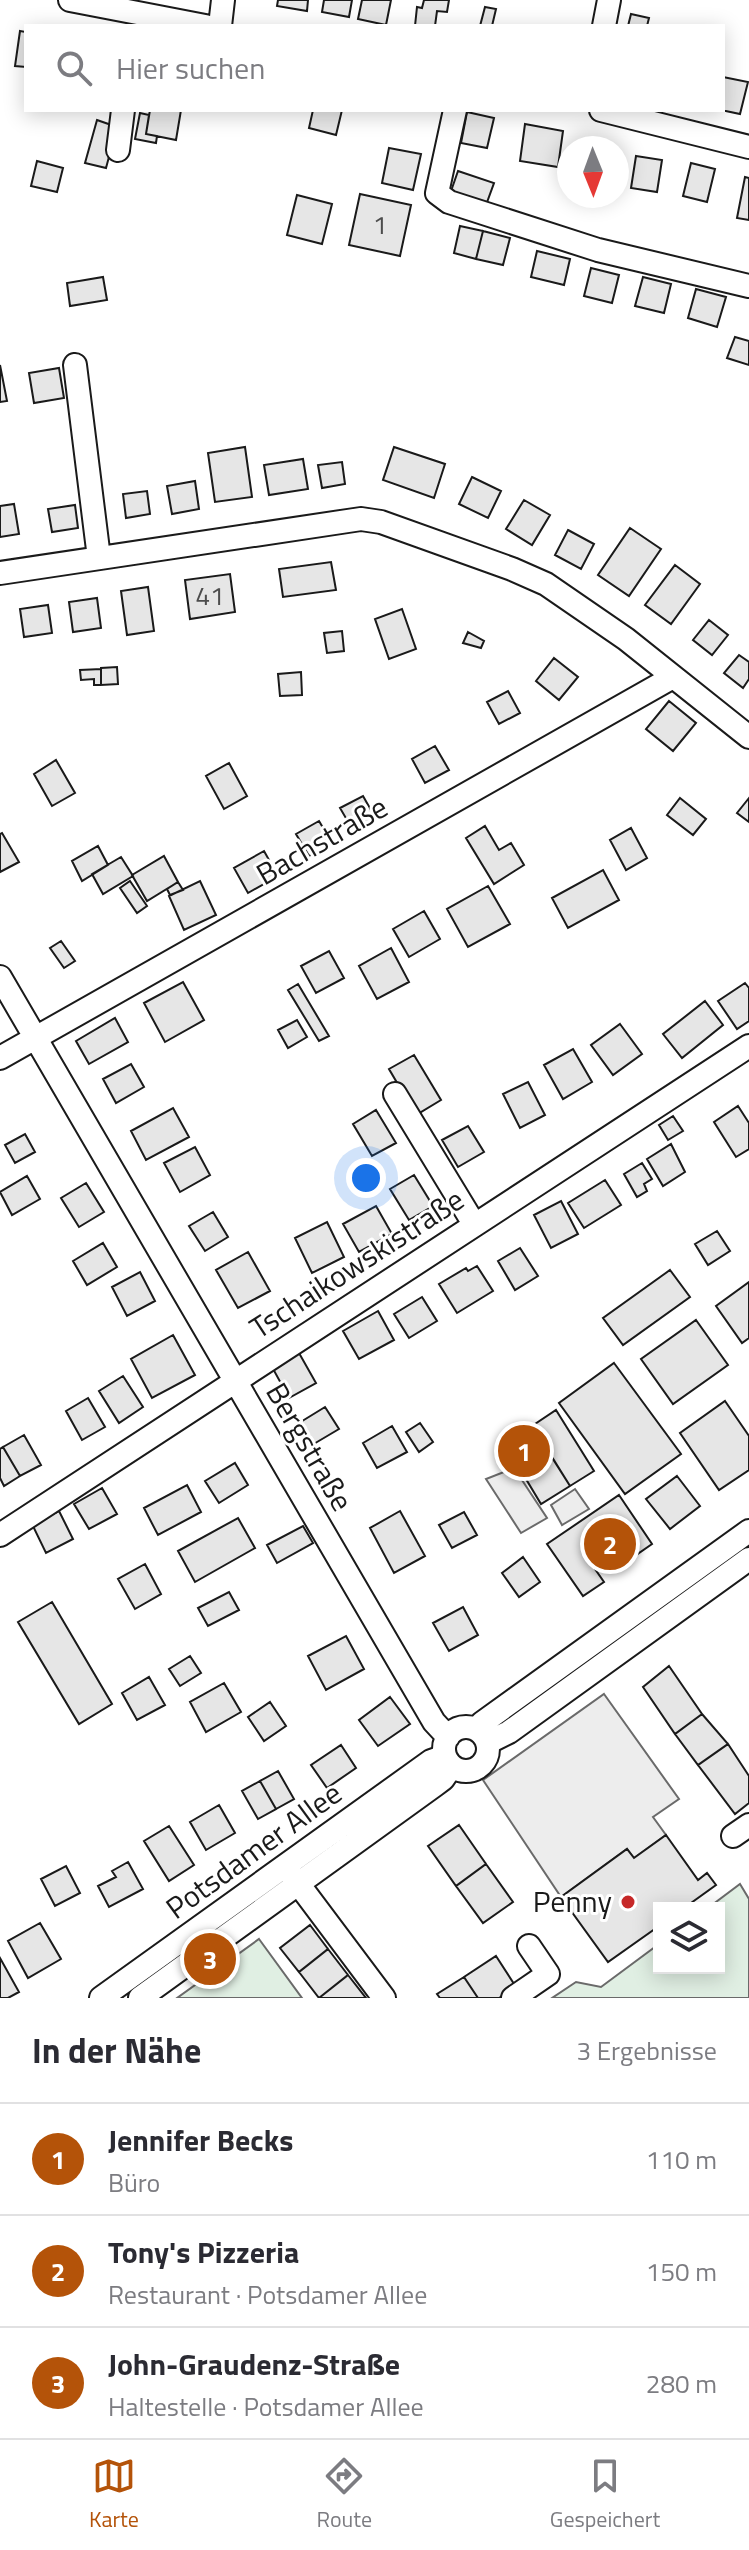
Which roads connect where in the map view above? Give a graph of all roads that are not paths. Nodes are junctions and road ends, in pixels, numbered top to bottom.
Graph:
1 (70, 0) edge
2 (223, 0) edge
3 (609, 0) edge
4 (144, 20) edge
5 (185, 24) edge
6 (220, 24) edge
7 (604, 24) edge
8 (123, 112) edge
9 (455, 112) edge
10 (609, 112) edge
11 (749, 147) edge
12 (118, 150) dead end
13 (749, 286) edge
14 (75, 365) dead end
15 (99, 558) junction
16 (0, 573) edge
17 (673, 677) junction
18 (749, 737) edge
19 (0, 977) edge
20 (36, 1038) junction
21 (749, 1046) edge
22 (0, 1058) edge
23 (395, 1094) dead end
24 (474, 1224) junction
25 (235, 1380) junction
26 (749, 1531) edge
27 (0, 1535) edge
28 (749, 1559) edge
29 (482, 1737) junction
30 (448, 1753) junction
31 (292, 1875) junction
32 (529, 1946) dead end
33 (101, 1998) edge
34 (140, 1998) edge
35 (384, 1998) edge
36 (513, 1998) edge

1 - 4 street
2 - 6 street
3 - 7 street
4 - 5 street
8 - 12 street
9 - 13 street
10 - 11 street
14 - 15 street
15 - 16 street
15 - 17 street
17 - 18 street
17 - 20 street, Bachstraße
19 - 20 street, Bergstraße
20 - 22 street, Bachstraße
20 - 25 street, Bergstraße
21 - 24 street, Tschaikowskistraße
23 - 24 street
24 - 25 street, Tschaikowskistraße
25 - 27 street, Tschaikowskistraße
25 - 30 street, Bergstraße
26 - 29 street
28 - 29 street
29 - 30 street
29 - 30 street
30 - 31 street, Potsdamer Allee
31 - 33 street, Potsdamer Allee
31 - 34 street, Potsdamer Allee
31 - 35 street
32 - 36 street

